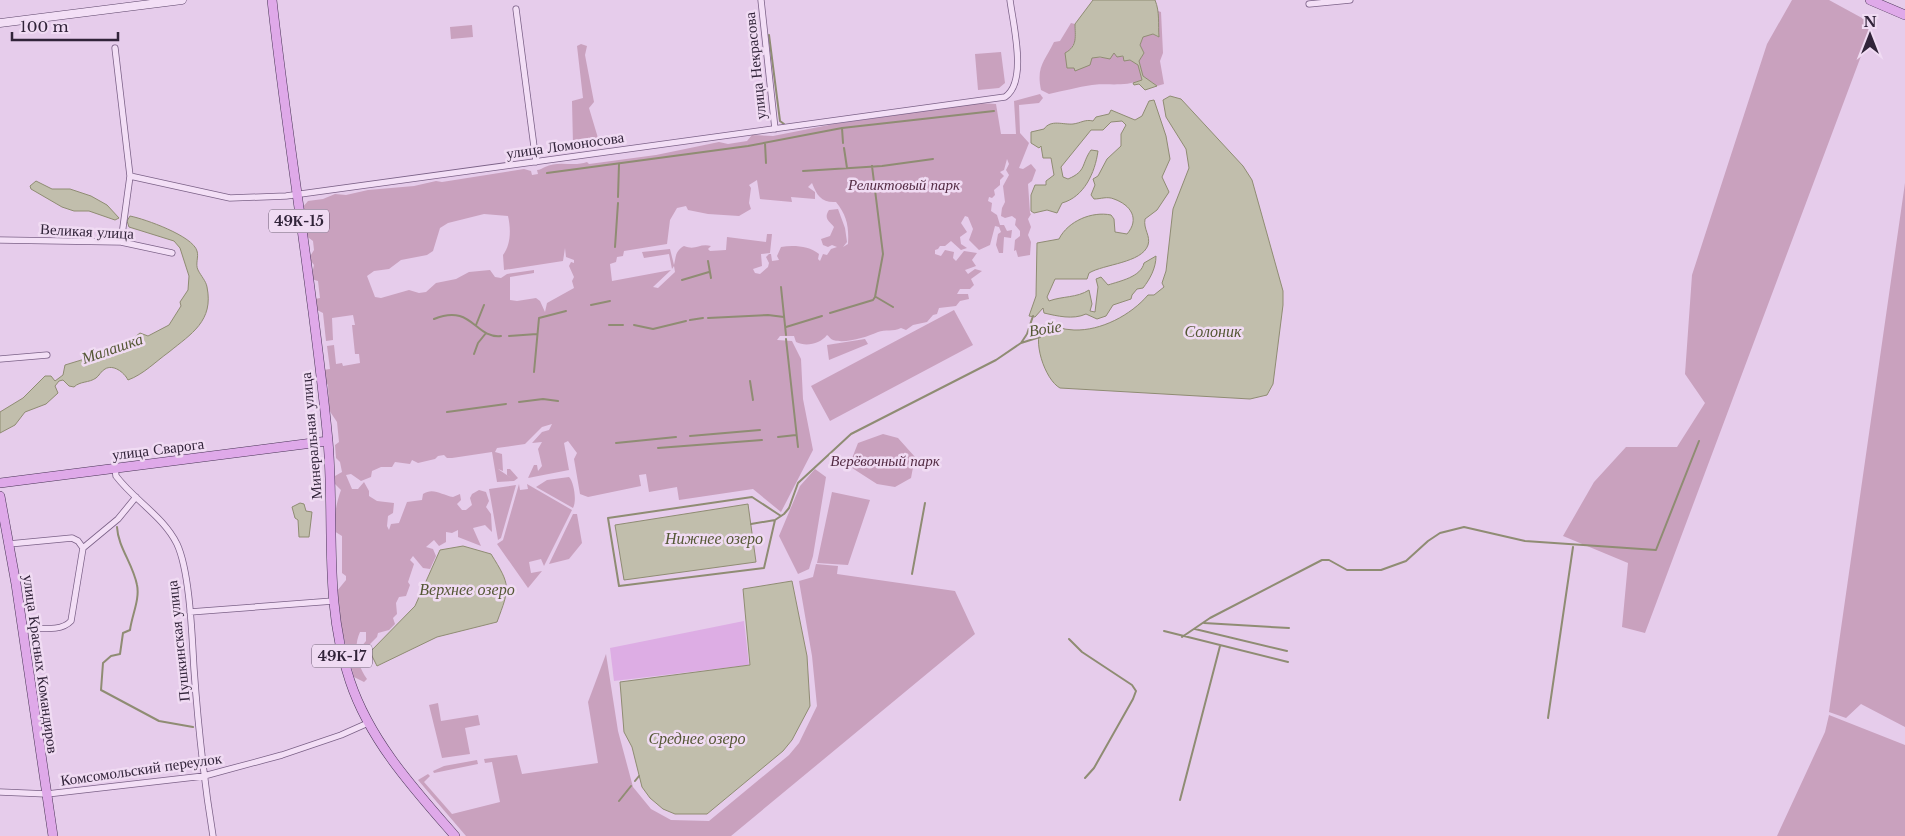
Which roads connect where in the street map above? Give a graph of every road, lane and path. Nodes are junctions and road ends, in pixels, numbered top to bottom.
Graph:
1 (182, 0) edge
2 (272, 0) edge
3 (761, 0) edge
4 (1010, 0) edge
5 (1350, 0) edge
6 (1876, 1) edge
7 (1309, 4) dead end
8 (516, 9) dead end
9 (1905, 15) edge
10 (0, 23) edge
11 (115, 48) dead end
12 (774, 129) junction
13 (536, 162) junction
14 (130, 176) junction
15 (296, 195) junction
16 (0, 240) edge
17 (121, 242) junction
18 (172, 252) dead end
19 (47, 355) dead end
20 (0, 360) edge
21 (324, 442) junction
22 (115, 468) junction
23 (0, 483) edge
24 (0, 496) edge
25 (136, 498) junction
26 (9, 544) junction
27 (83, 548) junction
28 (332, 601) junction
29 (190, 612) junction
30 (22, 628) junction
31 (368, 723) junction
32 (204, 776) junction
33 (0, 792) edge
34 (47, 794) junction
35 (53, 836) edge
36 (213, 836) edge
37 (455, 836) edge

1 - 10 main road
2 - 15 main road, Минеральная улица / 49К-15
3 - 12 street, улица Некрасова
4 - 12 street, улица Ломоносова
5 - 7 street
6 - 9 main road
8 - 13 street
11 - 14 street
12 - 13 street, улица Ломоносова
13 - 15 street, улица Ломоносова
14 - 15 street, улица Ломоносова
14 - 17 street
15 - 21 main road, Минеральная улица / 49К-15
16 - 17 street, Великая улица
17 - 18 street, Великая улица
19 - 20 street
21 - 22 main road, улица Сварога
21 - 28 main road, Минеральная улица / 49К-17
22 - 23 main road, улица Сварога
22 - 25 street, Пушкинская улица
24 - 26 main road, улица Красных Командиров
25 - 27 street
25 - 29 street, Пушкинская улица
26 - 27 street
26 - 30 main road, улица Красных Командиров
27 - 30 street
28 - 29 street
28 - 31 main road, Минеральная улица / 49К-17
29 - 32 street, Пушкинская улица
30 - 34 main road, улица Красных Командиров
31 - 32 street, Комсомольский переулок
31 - 37 main road, Минеральная улица / 49К-17
32 - 34 street, Комсомольский переулок
32 - 36 street, Пушкинская улица
33 - 34 street, Комсомольский переулок
34 - 35 main road, улица Красных Командиров

